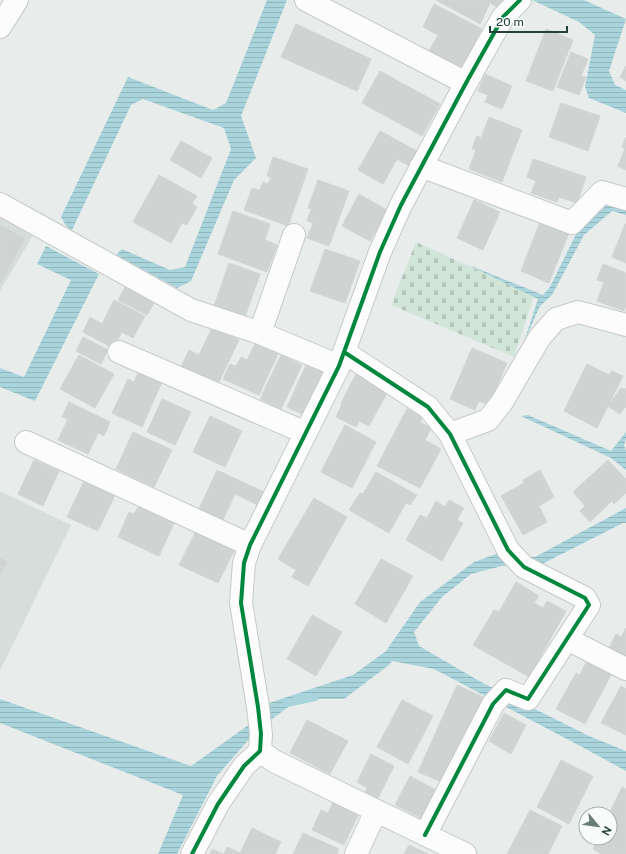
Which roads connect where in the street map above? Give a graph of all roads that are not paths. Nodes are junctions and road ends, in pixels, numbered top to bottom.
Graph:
1 (17, 0) edge
2 (306, 0) edge
3 (520, 0) edge
4 (0, 27) edge
5 (466, 83) junction
6 (421, 166) junction
7 (626, 199) edge
8 (0, 204) edge
9 (294, 235) dead end
10 (626, 325) edge
11 (260, 333) junction
12 (119, 352) dead end
13 (342, 359) junction
14 (306, 433) junction
15 (450, 434) junction
16 (26, 442) dead end
17 (250, 545) junction
18 (567, 639) junction
19 (626, 669) edge
20 (260, 742) junction
21 (376, 812) junction
22 (425, 835) junction
23 (192, 854) edge
24 (356, 854) edge
25 (465, 854) edge

1 - 4 street
2 - 5 street
3 - 5 street
5 - 6 street
6 - 7 street
6 - 13 street
8 - 11 street
9 - 11 street
10 - 15 street
11 - 13 street
12 - 14 street
13 - 14 street
13 - 15 street
14 - 17 street
15 - 18 street
16 - 17 street
17 - 20 street
18 - 19 street
18 - 22 street
20 - 21 street
20 - 23 street
21 - 22 street
21 - 24 street
22 - 25 street

